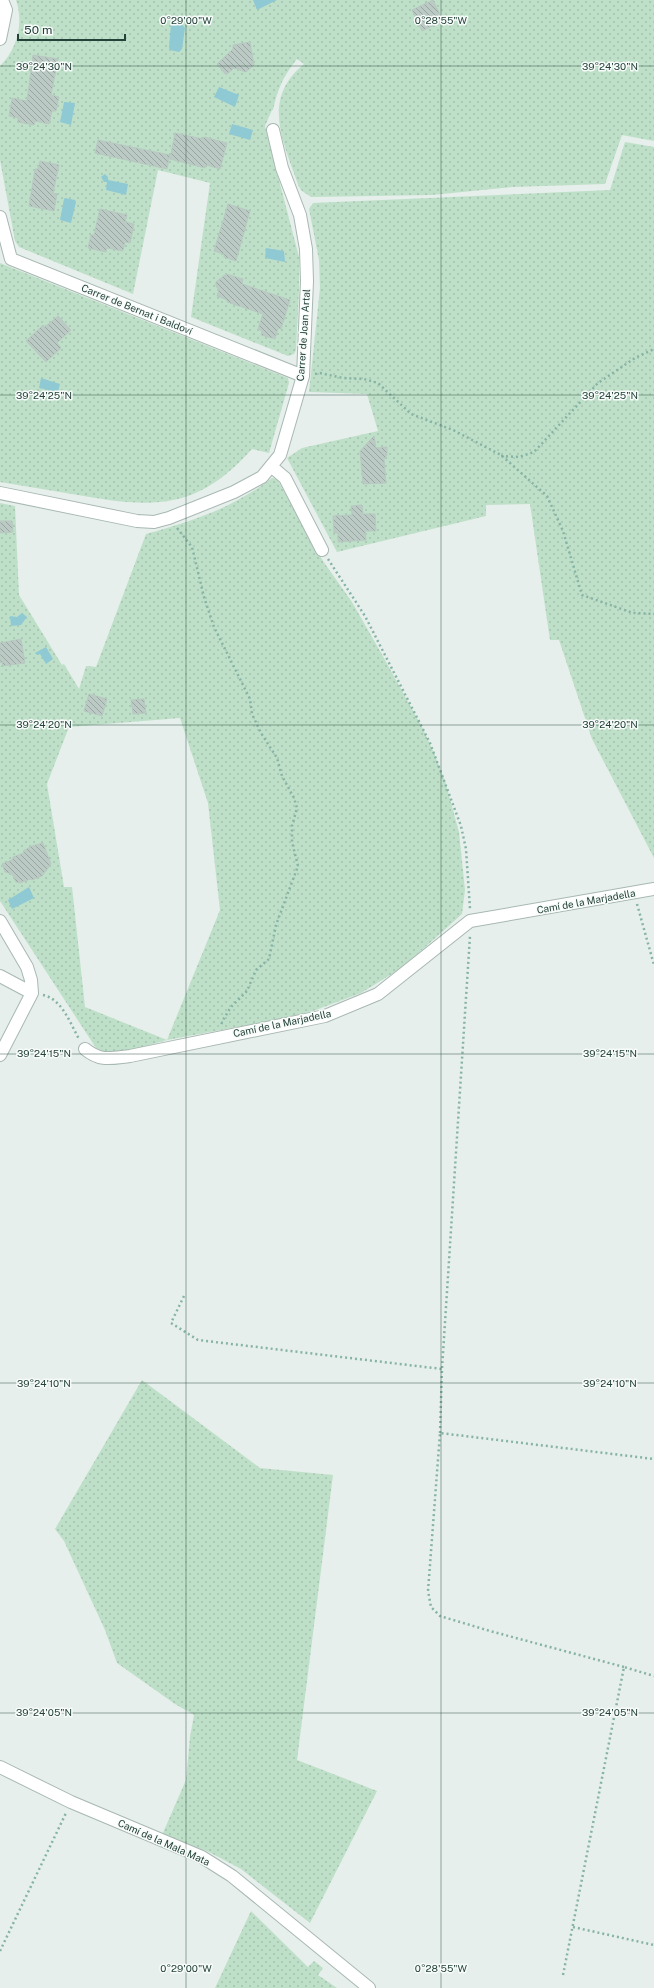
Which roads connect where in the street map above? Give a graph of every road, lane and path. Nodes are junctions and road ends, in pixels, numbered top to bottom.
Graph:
1 (2, 0) edge
2 (0, 39) edge
3 (272, 130) dead end
4 (0, 217) edge
5 (654, 349) edge
6 (302, 376) junction
7 (501, 456) junction
8 (272, 467) junction
9 (0, 493) edge
10 (169, 518) junction
11 (322, 550) joint
12 (654, 614) edge
13 (654, 889) edge
14 (634, 892) junction
15 (0, 921) edge
16 (470, 921) junction
17 (654, 965) edge
18 (0, 976) edge
19 (32, 993) junction
20 (219, 1037) junction
21 (85, 1049) joint
22 (0, 1054) edge
23 (184, 1296) dead end
24 (442, 1369) junction
25 (440, 1433) junction
26 (654, 1459) edge
27 (624, 1667) junction
28 (654, 1676) edge
29 (0, 1767) edge
30 (71, 1802) junction
31 (573, 1927) junction
32 (654, 1945) edge
33 (0, 1951) edge
34 (563, 1975) dead end
35 (369, 1988) edge

1 - 2 street
3 - 6 street, Carrer de Joan Artal
4 - 6 street, Carrer de Bernat i Baldoví
5 - 7 path
6 - 7 path
6 - 8 street, Carrer de Joan Artal
7 - 12 path
8 - 10 street, Carrer de Joan Artal
8 - 11 street
9 - 10 street, Carrer de Joan Artal
10 - 20 path
11 - 16 path
13 - 14 street, Camí de la Marjadella
14 - 16 street, Camí de la Marjadella
14 - 17 path
15 - 19 street
16 - 20 street, Camí de la Marjadella
16 - 24 path
18 - 19 street
19 - 21 path
19 - 22 street
20 - 21 street, Camí de la Marjadella
23 - 24 path
24 - 25 path
25 - 26 path
25 - 27 path
27 - 28 path
27 - 31 path
29 - 30 street, Camí de la Mala Mata
30 - 33 path
30 - 35 street, Camí de la Mala Mata
31 - 32 path
31 - 34 path

